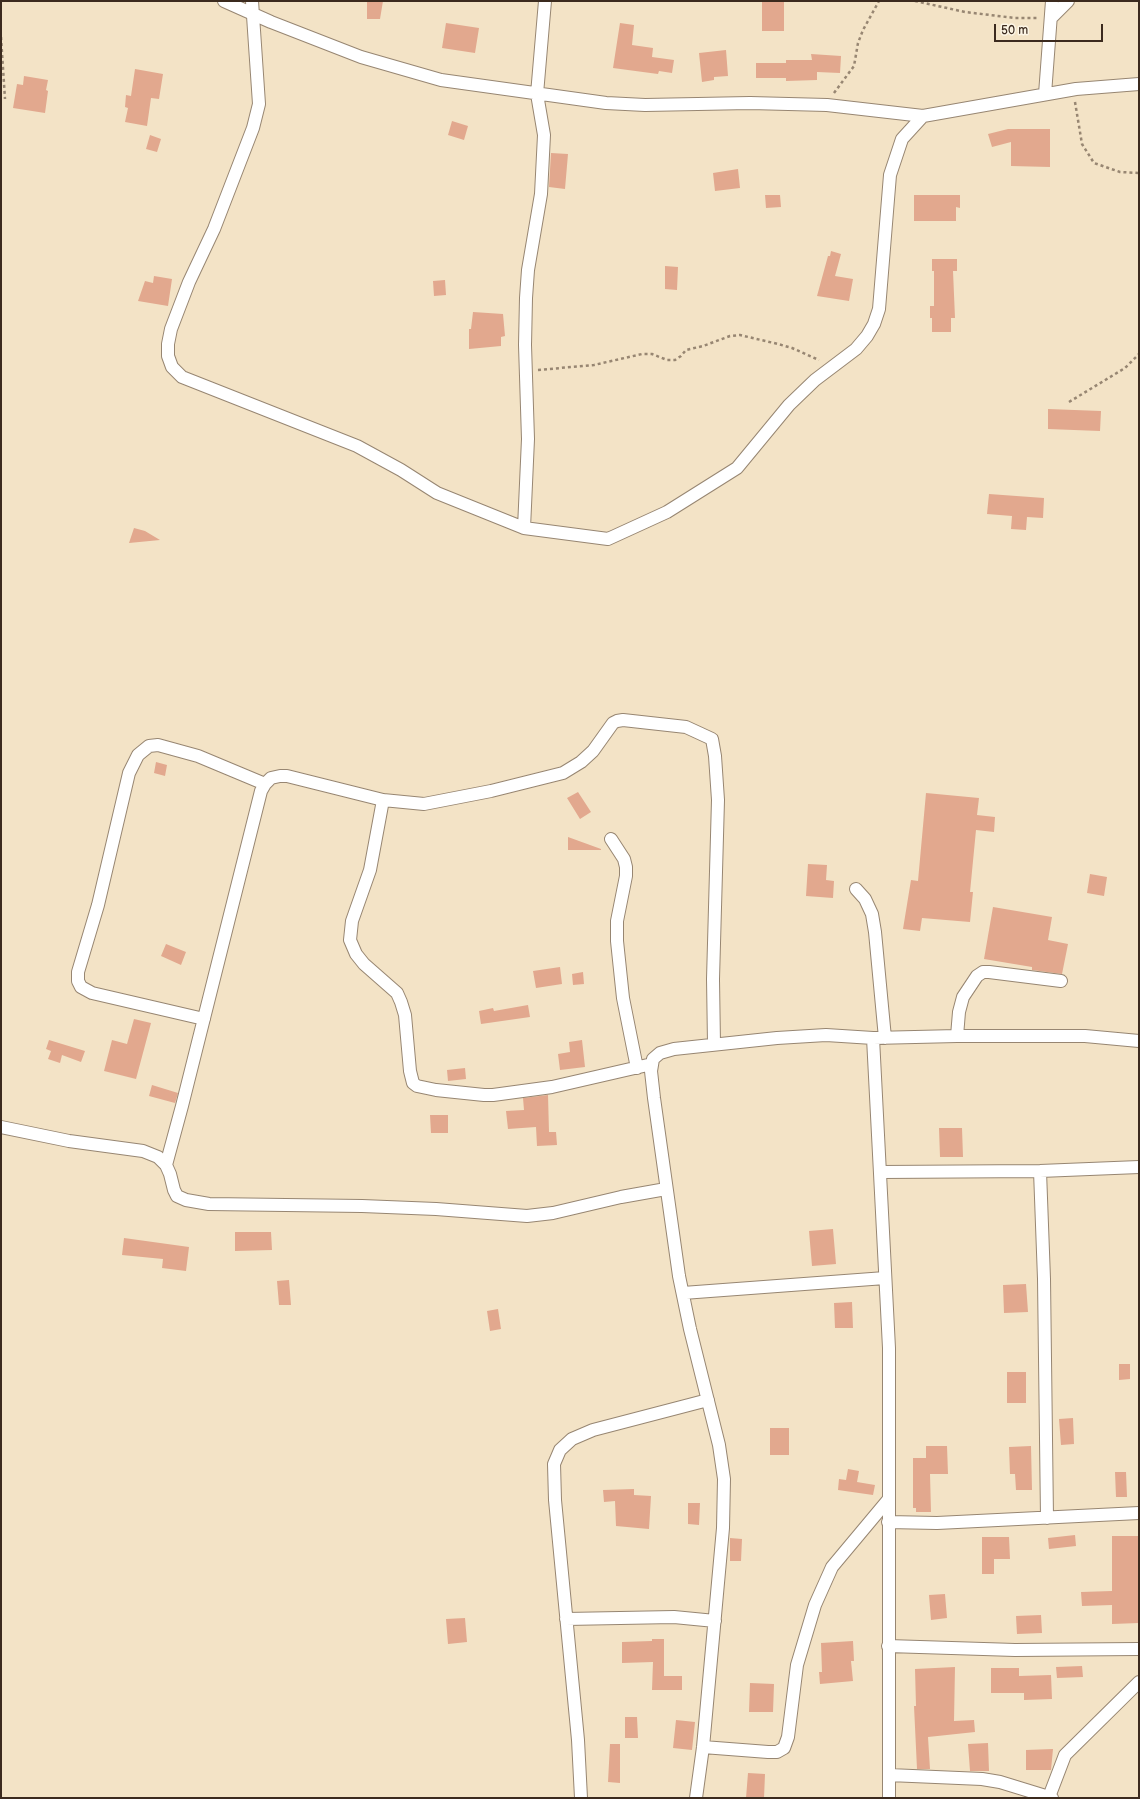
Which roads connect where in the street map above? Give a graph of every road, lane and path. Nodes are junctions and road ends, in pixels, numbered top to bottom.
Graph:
1 (224, 1) edge
2 (545, 1) edge
3 (879, 1) edge
4 (915, 1) edge
5 (1052, 1) edge
6 (1068, 1) edge
7 (252, 7) edge
8 (1051, 18) junction
9 (1, 37) edge
10 (1139, 84) edge
11 (1076, 89) junction
12 (537, 94) junction
13 (1045, 94) junction
14 (5, 99) dead end
15 (827, 105) junction
16 (923, 116) junction
17 (1139, 173) edge
18 (1139, 354) edge
19 (833, 366) junction
20 (526, 371) junction
21 (1069, 402) dead end
22 (524, 528) junction
23 (265, 784) junction
24 (382, 800) junction
25 (610, 839) dead end
26 (856, 889) dead end
27 (1061, 981) dead end
28 (204, 1019) junction
29 (957, 1036) junction
30 (879, 1038) junction
31 (1139, 1041) edge
32 (714, 1044) junction
33 (652, 1064) junction
34 (637, 1068) junction
35 (1, 1127) edge
36 (166, 1165) junction
37 (1139, 1167) edge
38 (881, 1172) junction
39 (1040, 1172) junction
40 (666, 1189) junction
41 (885, 1278) junction
42 (683, 1294) junction
43 (708, 1400) junction
44 (888, 1500) junction
45 (1139, 1513) edge
46 (1047, 1518) junction
47 (888, 1522) junction
48 (566, 1619) junction
49 (715, 1621) junction
50 (888, 1646) junction
51 (1139, 1649) edge
52 (1139, 1682) edge
53 (703, 1747) junction
54 (888, 1775) junction
55 (580, 1798) edge
56 (696, 1798) edge
57 (888, 1798) edge
58 (1050, 1798) edge

1 - 7 street
2 - 12 street
3 - 15 path
4 - 8 path
5 - 8 street
6 - 8 street
7 - 12 street
7 - 22 street
8 - 13 street
9 - 14 path
10 - 11 street
11 - 13 street
11 - 17 path
12 - 15 street
12 - 20 street
13 - 16 street
15 - 16 street
16 - 19 street
18 - 21 path
19 - 20 path
19 - 22 street
20 - 22 street
23 - 24 street
23 - 28 street
23 - 28 street
24 - 32 street
24 - 34 street
25 - 34 street
26 - 30 street
27 - 29 street
28 - 36 street
29 - 30 street
29 - 31 street
30 - 32 street
30 - 38 street
32 - 33 street
33 - 34 street
33 - 40 street
35 - 36 street
36 - 40 street
37 - 39 street
38 - 39 street
38 - 41 street
39 - 46 street
40 - 42 street
41 - 42 street
41 - 44 street
42 - 43 street
43 - 48 street
43 - 49 street
44 - 47 street
44 - 53 street
45 - 46 street
46 - 47 street
47 - 50 street
48 - 49 street
48 - 55 street
49 - 53 street
50 - 51 street
50 - 54 street
52 - 58 street
53 - 56 street
54 - 57 street
54 - 58 street

